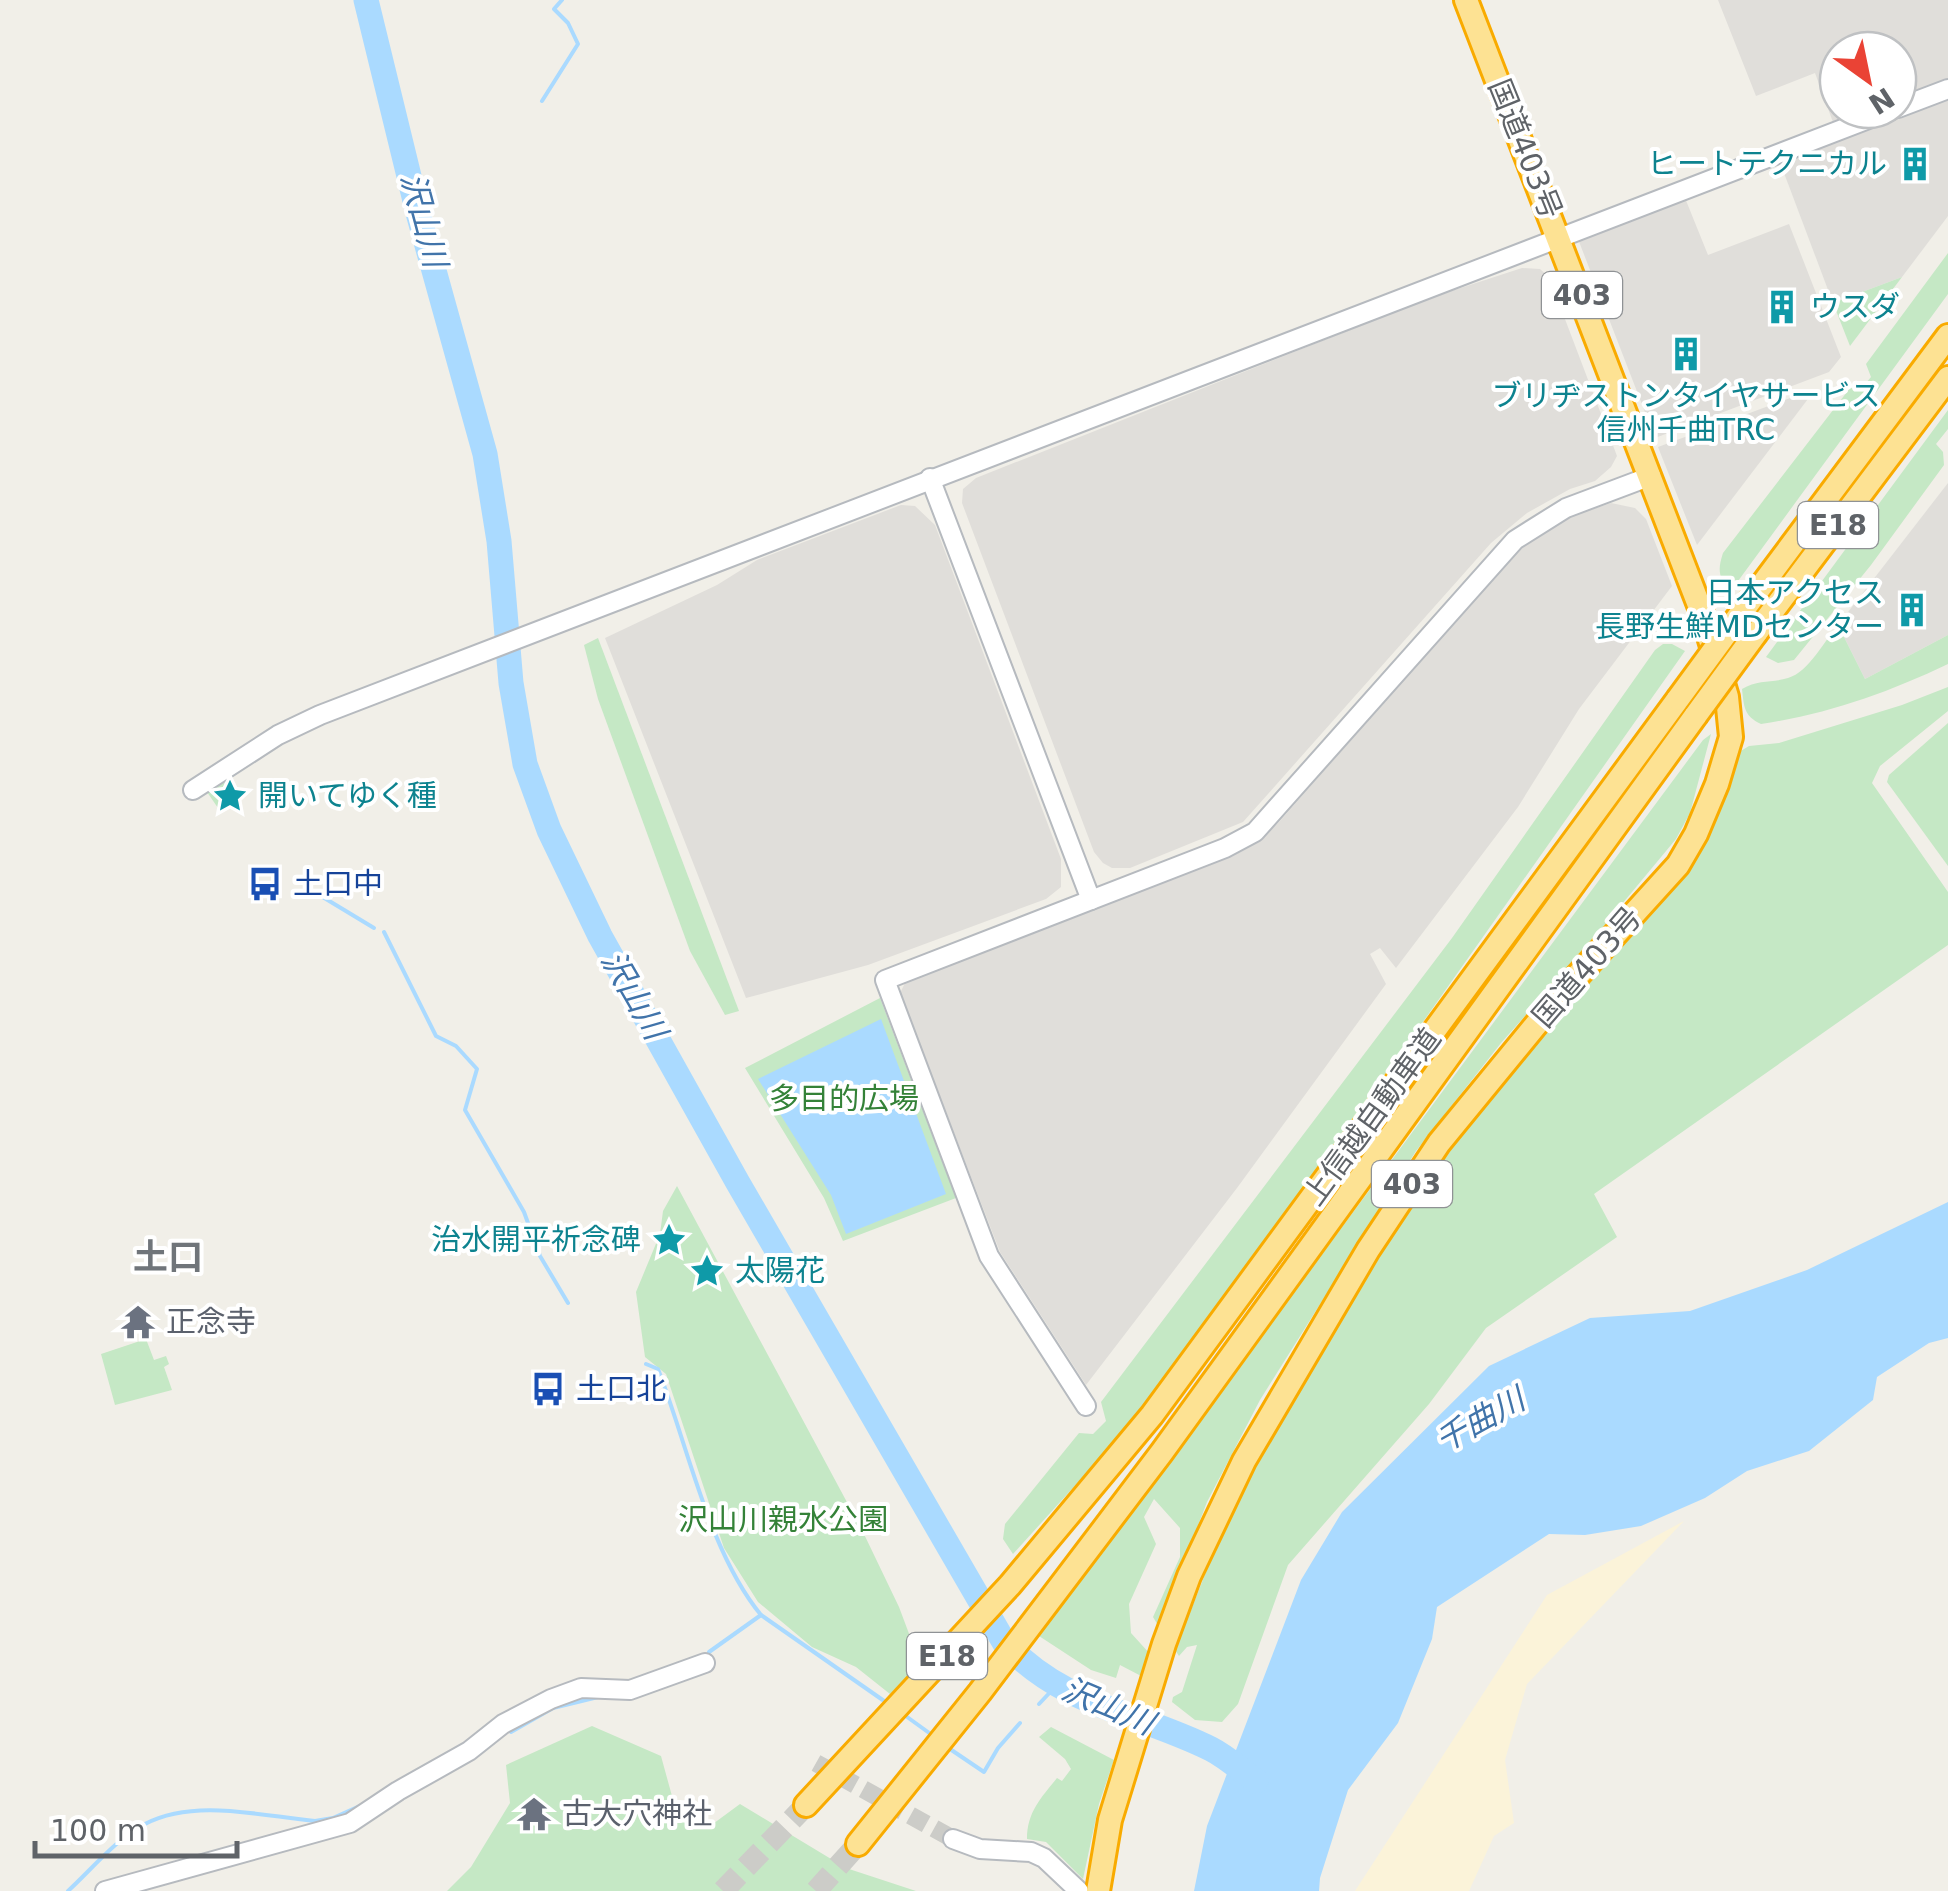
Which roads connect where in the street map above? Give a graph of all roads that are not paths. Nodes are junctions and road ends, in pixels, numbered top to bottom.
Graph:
1 (1466, 0) edge
2 (1948, 88) edge
3 (1918, 100) edge
4 (1840, 130) edge
5 (1560, 238) junction
6 (1948, 334) edge
7 (1948, 380) edge
8 (1652, 476) junction
9 (930, 478) junction
10 (193, 790) dead end
11 (1091, 900) junction
12 (1086, 1406) dead end
13 (705, 1663) dead end
14 (806, 1805) tunnel mouth
15 (953, 1840) tunnel mouth
16 (858, 1844) tunnel mouth
17 (105, 1891) edge
18 (1078, 1891) edge
19 (1098, 1891) edge

1 - 5 highway, 国道403号 / 403
2 - 3 street
4 - 5 street
5 - 8 highway, 国道403号 / 403
5 - 9 street
6 - 14 highway, 上信越自動車道 / E18, bridge
7 - 16 highway, 上信越自動車道 / E18, bridge
8 - 11 street
8 - 19 highway, 国道403号 / 403
9 - 10 street
9 - 11 street
11 - 12 street
13 - 17 street
15 - 18 street

